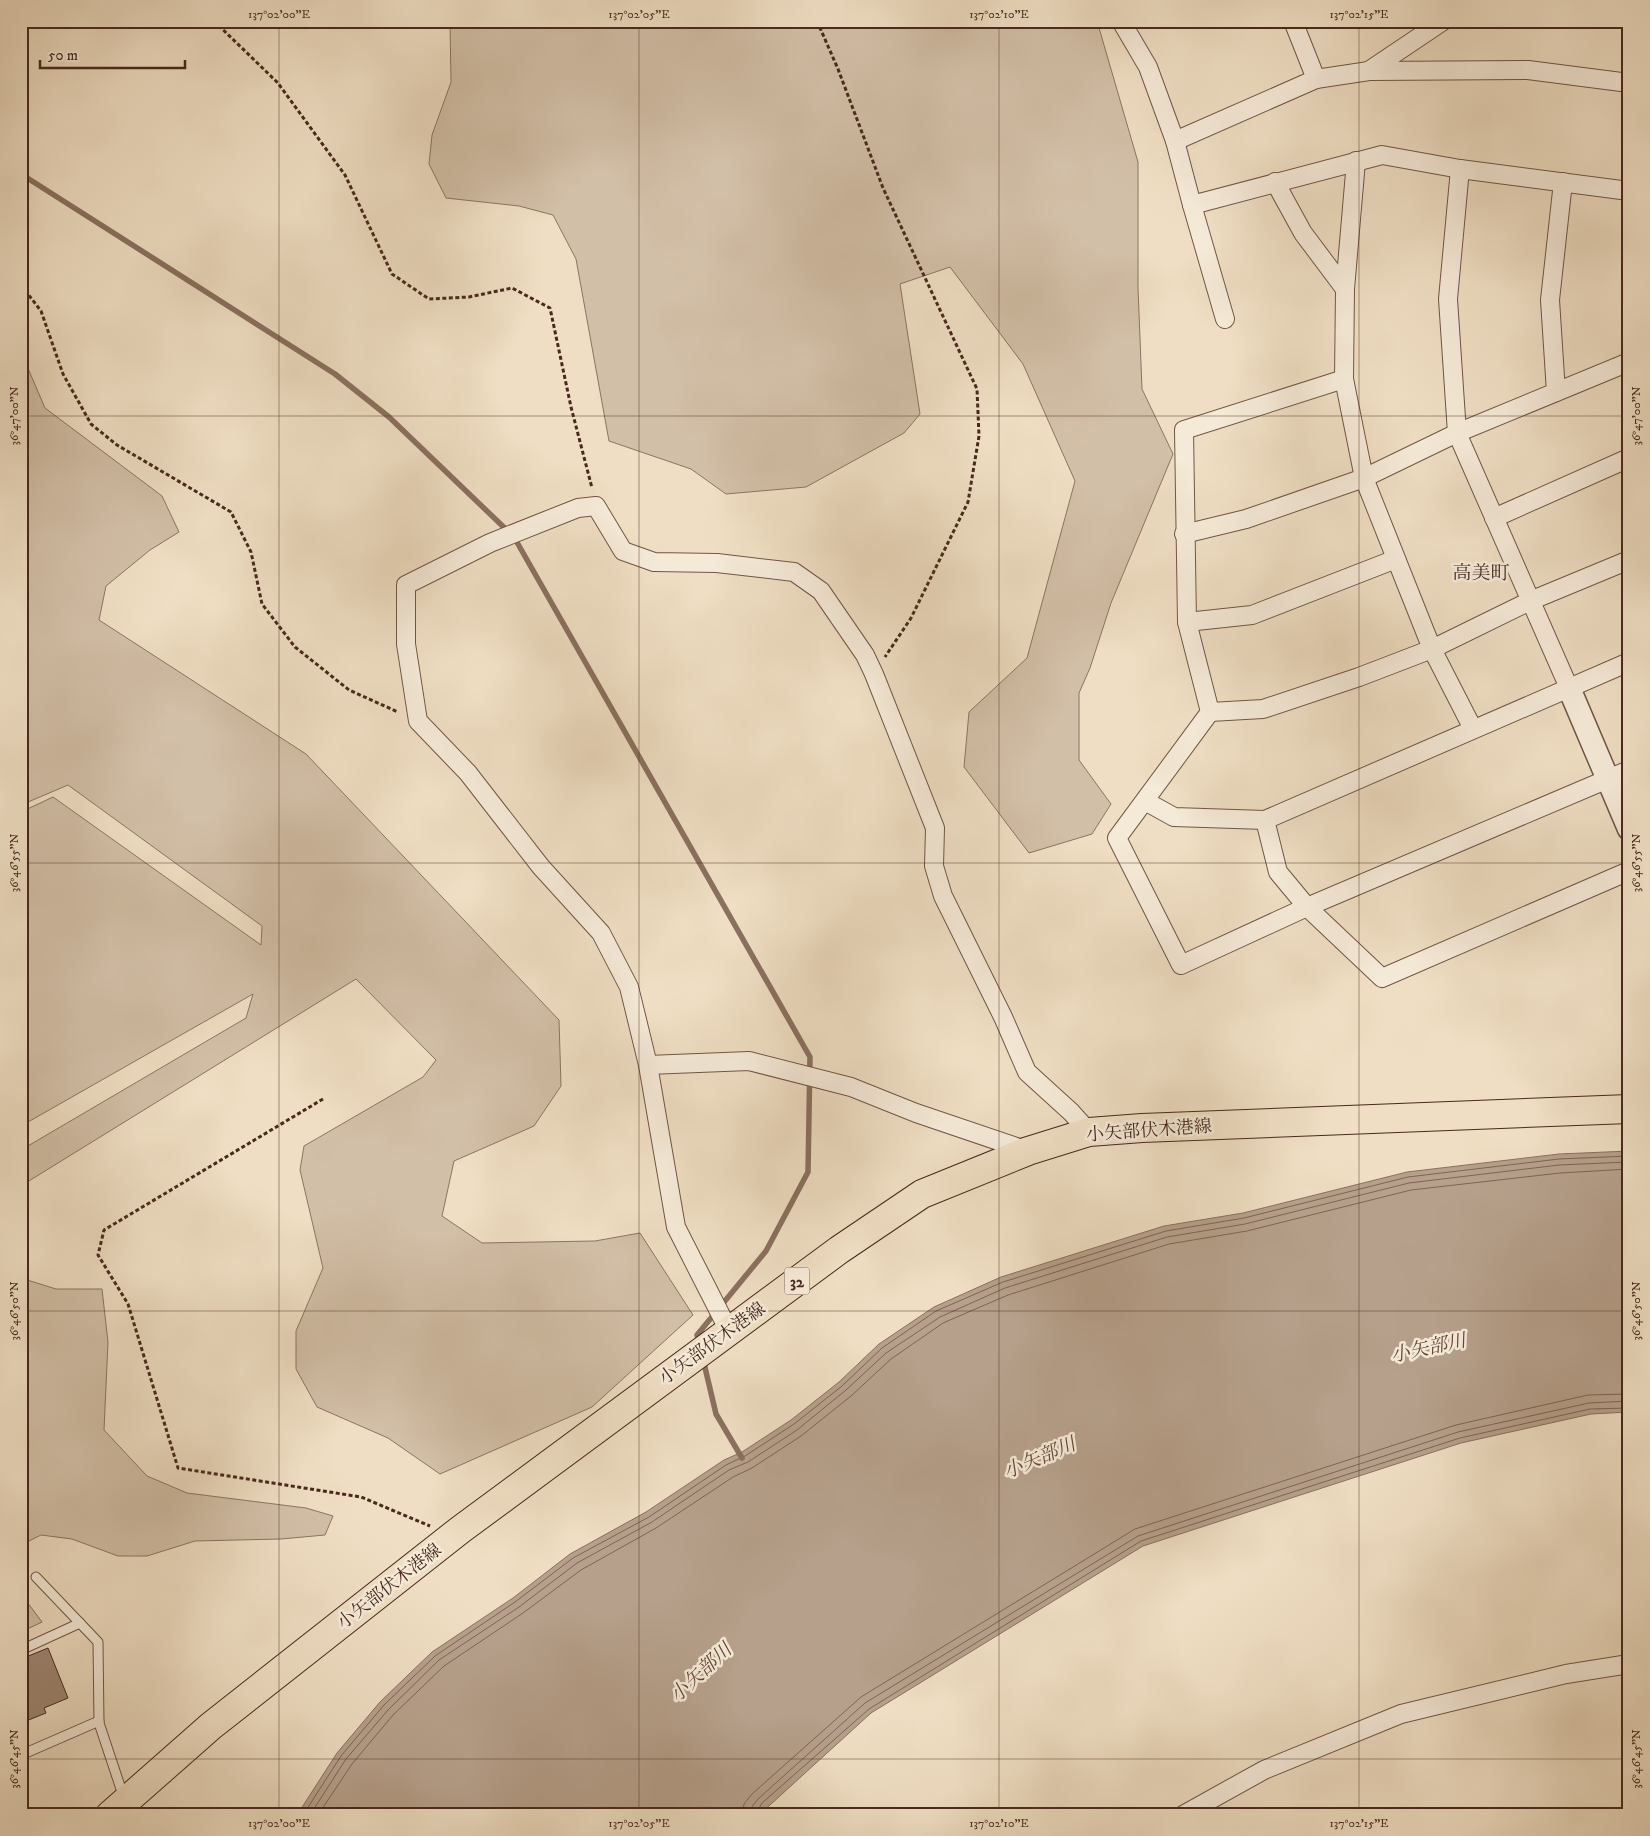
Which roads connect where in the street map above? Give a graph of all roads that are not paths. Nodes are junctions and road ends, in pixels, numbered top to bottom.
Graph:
1 (1121, 21) edge
2 (1293, 21) edge
3 (1443, 21) edge
4 (1369, 70) junction
5 (1316, 79) junction
6 (1629, 84) edge
7 (1175, 141) junction
8 (1356, 161) junction
9 (1460, 169) junction
10 (1275, 182) junction
11 (1563, 182) junction
12 (1629, 191) edge
13 (1192, 205) junction
14 (1345, 289) junction
15 (1225, 319) dead end
16 (1629, 362) edge
17 (1344, 379) junction
18 (1556, 392) junction
19 (1457, 433) junction
20 (1629, 458) edge
21 (1364, 478) junction
22 (1494, 518) junction
23 (1184, 534) junction
24 (1396, 559) junction
25 (1629, 560) edge
26 (1530, 601) junction
27 (1187, 622) junction
28 (1432, 649) junction
29 (1629, 662) edge
30 (1569, 688) junction
31 (1210, 712) junction
32 (1473, 729) junction
33 (1629, 770) edge
34 (1608, 778) junction
35 (1145, 801) junction
36 (1265, 820) junction
37 (1629, 829) edge
38 (1629, 871) edge
39 (1307, 908) junction
40 (648, 1065) junction
41 (1629, 1109) edge
42 (1089, 1132) junction
43 (1028, 1151) junction
44 (729, 1331) junction
45 (36, 1578) dead end
46 (80, 1623) junction
47 (21, 1650) edge
48 (1629, 1664) edge
49 (99, 1721) junction
50 (21, 1755) edge
51 (117, 1808) edge
52 (1183, 1815) edge

1 - 7 street
2 - 5 street
3 - 4 street
4 - 5 street
4 - 6 street
5 - 7 street
7 - 13 street
8 - 9 street
8 - 10 street
8 - 14 street
9 - 11 street
9 - 19 street
10 - 13 street
10 - 14 street
11 - 12 street
11 - 18 street
13 - 15 street
14 - 17 street
16 - 18 street
17 - 21 street
17 - 23 street
18 - 19 street
19 - 21 street
19 - 22 street
20 - 22 street
21 - 23 street
21 - 24 street
22 - 26 street
23 - 27 street
24 - 27 street
24 - 28 street
25 - 26 street
26 - 28 street
26 - 30 street
27 - 31 street
28 - 31 street
28 - 32 street
29 - 30 street
30 - 32 street
30 - 34 street
31 - 35 street
32 - 36 street
33 - 34 street
34 - 37 street
34 - 39 street
35 - 36 street
35 - 39 street
36 - 39 street
38 - 39 street
40 - 42 street
40 - 43 street
40 - 44 street
41 - 42 main road, 小矢部伏木港線 / 32
42 - 43 main road, 小矢部伏木港線 / 32
43 - 44 main road, 小矢部伏木港線 / 32
44 - 51 main road, 小矢部伏木港線 / 32
45 - 46 lane
46 - 47 lane
46 - 49 lane
48 - 52 street
49 - 50 lane
49 - 51 lane

